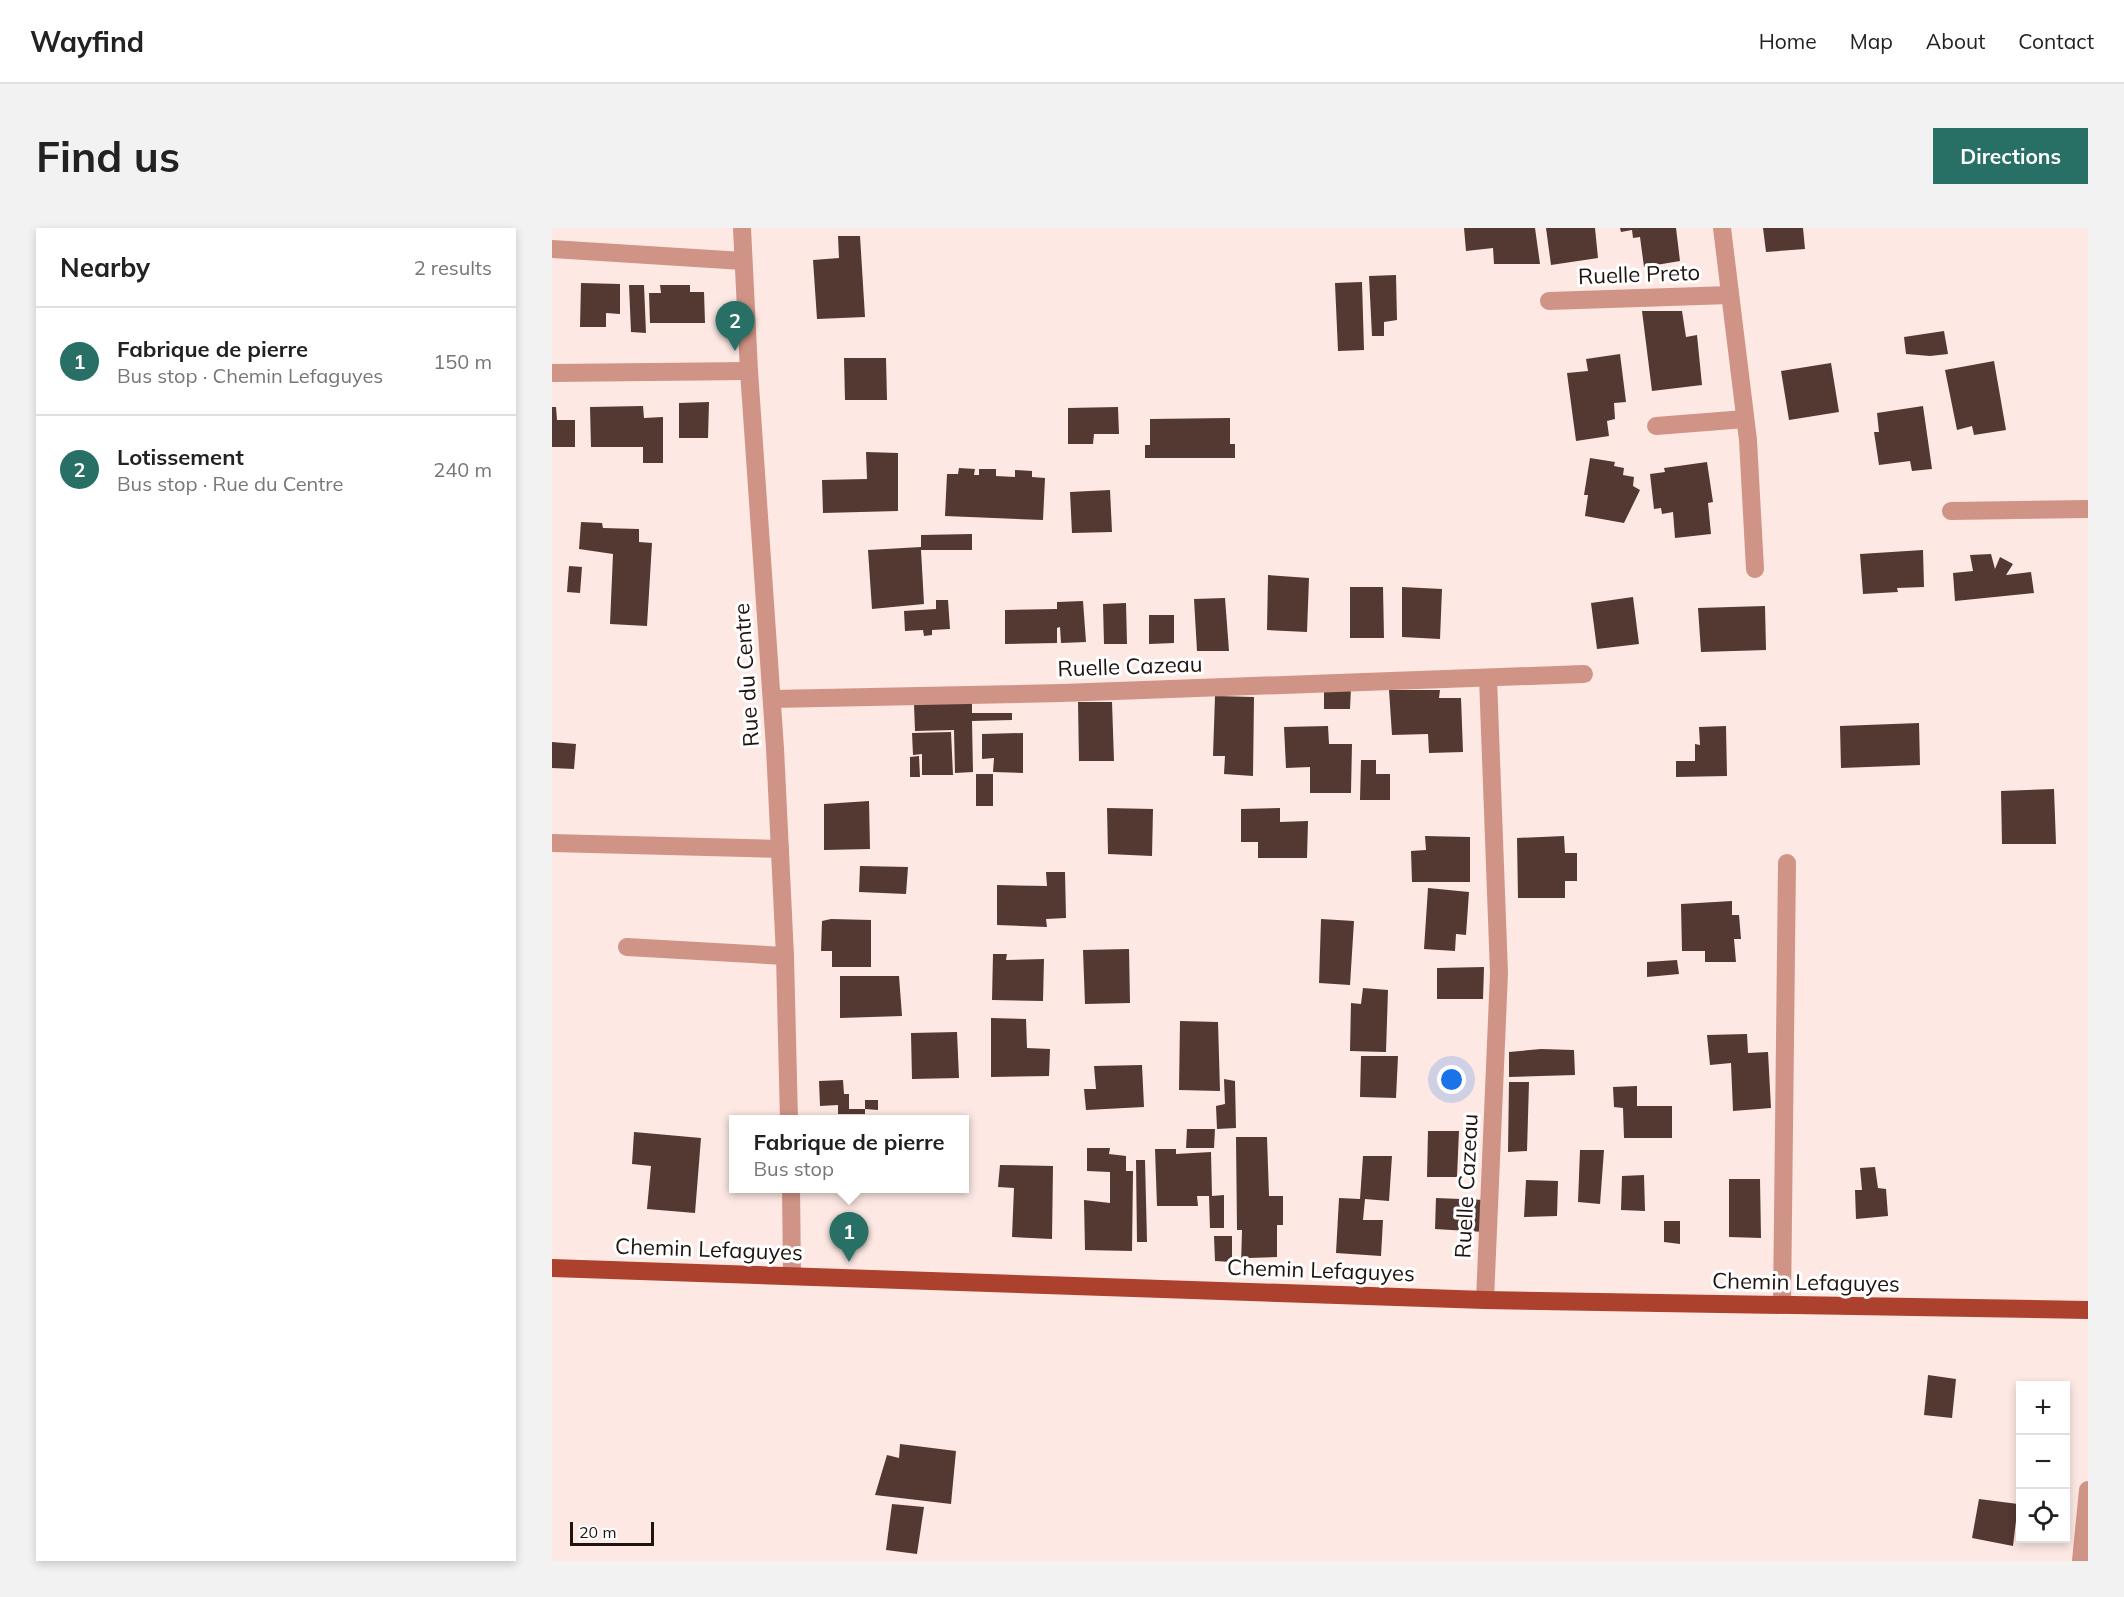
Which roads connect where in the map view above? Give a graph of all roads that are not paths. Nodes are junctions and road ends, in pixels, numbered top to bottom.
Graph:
1 (742, 228) edge
2 (1722, 228) edge
3 (552, 249) edge
4 (743, 261) junction
5 (1730, 296) junction
6 (1549, 301) dead end
7 (749, 370) junction
8 (552, 373) edge
9 (1745, 418) junction
10 (1656, 426) dead end
11 (2088, 508) edge
12 (1951, 511) dead end
13 (1755, 569) dead end
14 (1584, 674) dead end
15 (1488, 678) junction
16 (772, 699) junction
17 (552, 843) edge
18 (780, 849) junction
19 (1787, 863) dead end
20 (627, 947) dead end
21 (785, 956) junction
22 (789, 1115) edge
23 (790, 1193) edge
24 (552, 1268) edge
25 (792, 1276) junction
26 (1485, 1300) junction
27 (1782, 1305) junction
28 (2088, 1310) edge
29 (2088, 1490) edge
30 (2081, 1561) edge

1 - 4 street, Rue du Centre
2 - 5 street, Ruelle Preto
3 - 4 street
4 - 7 street, Rue du Centre
5 - 6 street, Ruelle Preto
5 - 9 street, Ruelle Preto
7 - 8 street
7 - 16 street, Rue du Centre
9 - 10 street
9 - 13 street, Ruelle Preto
11 - 12 street
14 - 15 street, Ruelle Cazeau
15 - 16 street, Ruelle Cazeau
15 - 26 street, Ruelle Cazeau
16 - 18 street, Rue du Centre
17 - 18 street
18 - 21 street, Rue du Centre
19 - 27 street
20 - 21 street
21 - 22 street, Rue du Centre
23 - 25 street
24 - 25 main road, Chemin Lefaguyes
25 - 26 main road, Chemin Lefaguyes
26 - 27 main road, Chemin Lefaguyes
27 - 28 main road, Chemin Lefaguyes
29 - 30 street

